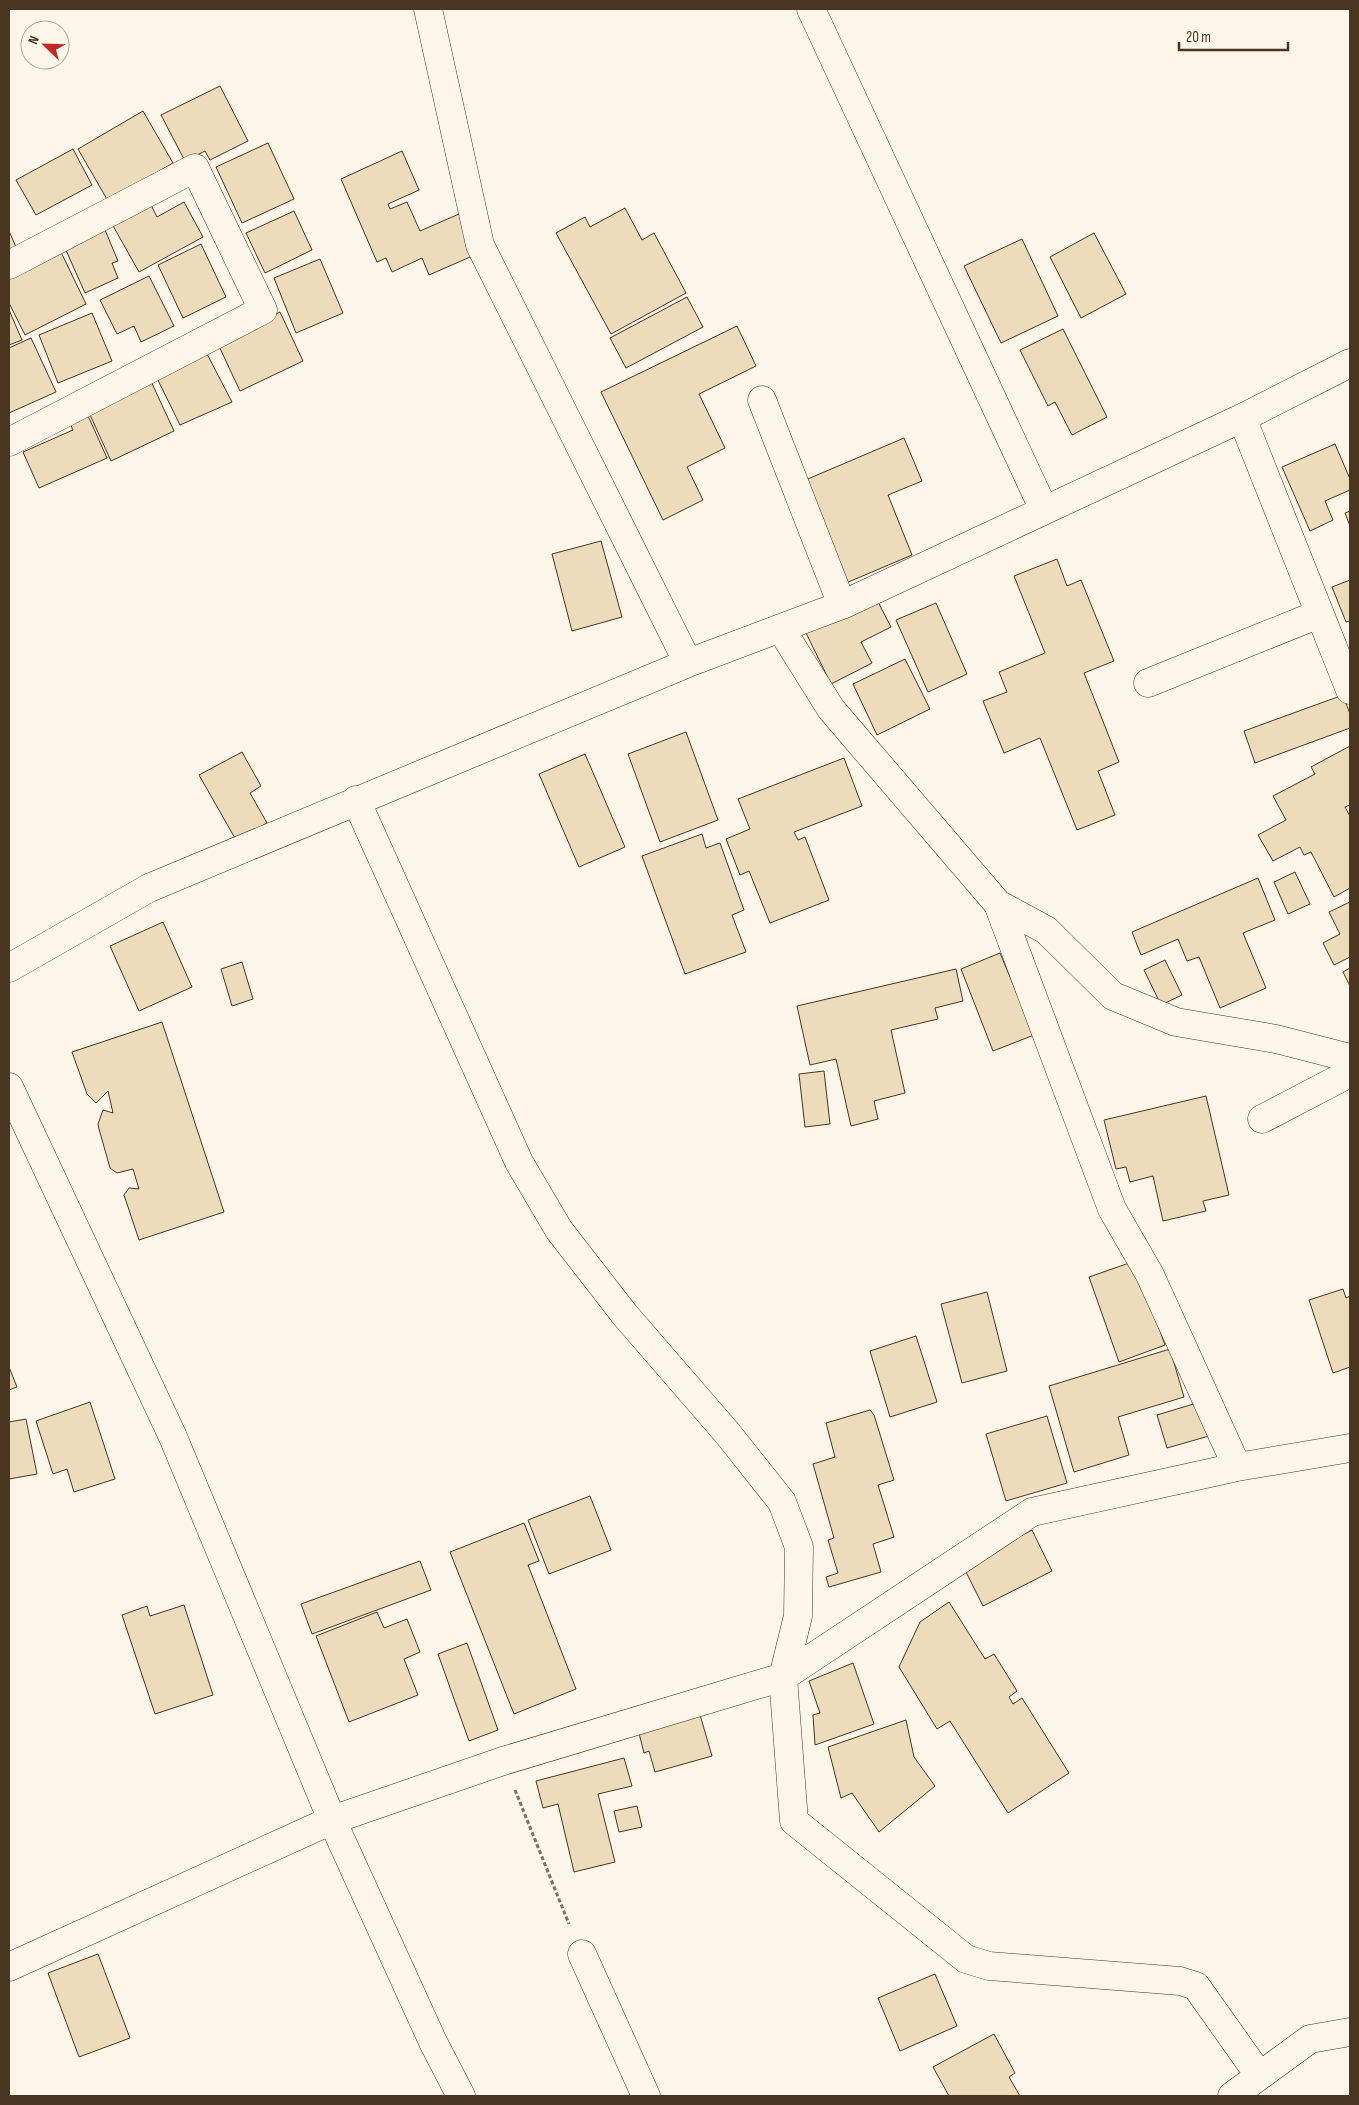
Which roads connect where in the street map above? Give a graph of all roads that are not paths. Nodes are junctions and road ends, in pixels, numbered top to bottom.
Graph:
1 (428, 9) edge
2 (811, 9) edge
3 (9, 265) edge
4 (1350, 363) edge
5 (762, 400) dead end
6 (1242, 418) junction
7 (9, 442) edge
8 (1044, 510) junction
9 (842, 605) junction
10 (1319, 614) junction
11 (781, 628) junction
12 (688, 662) junction
13 (1148, 683) dead end
14 (1350, 690) edge
15 (356, 800) junction
16 (998, 904) junction
17 (9, 968) edge
18 (1350, 1058) edge
19 (1350, 1073) edge
20 (9, 1087) edge
21 (1262, 1119) dead end
22 (1350, 1448) edge
23 (1237, 1467) junction
24 (782, 1677) junction
25 (332, 1820) junction
26 (582, 1954) road end
27 (9, 1967) edge
28 (1350, 2032) edge
29 (1259, 2075) junction
30 (461, 2096) edge
31 (646, 2096) edge
32 (1232, 2096) edge

1 - 12 street
2 - 8 street
3 - 7 street
4 - 6 street
5 - 9 street
6 - 8 street
6 - 10 street
8 - 9 street
9 - 11 street
10 - 13 street
10 - 14 street
11 - 12 street
11 - 16 street
12 - 15 street
15 - 17 street
15 - 24 street
16 - 18 street
16 - 23 street
19 - 21 street
20 - 25 street
22 - 23 street
23 - 24 street
24 - 25 street
24 - 29 street
25 - 27 street
25 - 30 street
26 - 31 street
28 - 29 street
29 - 32 street

